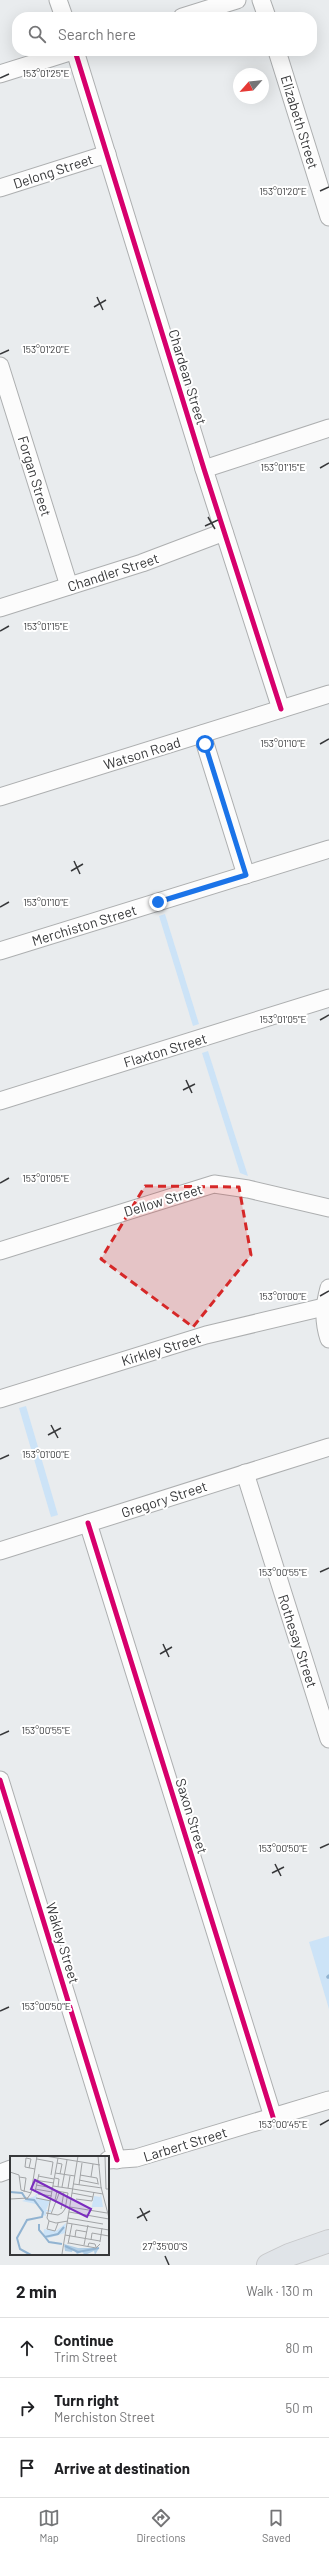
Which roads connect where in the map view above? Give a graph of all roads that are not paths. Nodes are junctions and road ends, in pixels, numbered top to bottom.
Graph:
1 (58, 0) edge
2 (237, 0) edge
3 (261, 0) edge
4 (62, 12) edge
5 (198, 12) edge
6 (265, 12) edge
7 (58, 56) edge
8 (76, 56) edge
9 (279, 56) edge
10 (0, 74) edge
11 (107, 154) junction
12 (0, 188) edge
13 (329, 217) edge
14 (0, 366) edge
15 (329, 428) edge
16 (204, 468) junction
17 (224, 532) junction
18 (69, 586) junction
19 (0, 608) edge
20 (329, 694) edge
21 (281, 709) junction
22 (202, 734) junction
23 (0, 797) edge
24 (329, 849) edge
25 (246, 875) junction
26 (0, 950) edge
27 (329, 998) edge
28 (0, 1101) edge
29 (329, 1208) edge
30 (0, 1251) edge
31 (329, 1288) edge
32 (324, 1307) junction
33 (329, 1338) edge
34 (0, 1398) edge
35 (329, 1447) edge
36 (245, 1473) junction
37 (88, 1523) junction
38 (0, 1551) edge
39 (329, 1739) edge
40 (0, 1780) edge
41 (329, 2100) edge
42 (273, 2117) junction
43 (112, 2160) edge
44 (10, 2169) edge
45 (0, 2172) edge
46 (329, 2241) edge
47 (329, 2254) edge
48 (268, 2265) edge
49 (296, 2265) edge

1 - 4 street
2 - 5 street
3 - 6 street
7 - 10 street
8 - 11 street, Chardean Street
9 - 13 street, Elizabeth Street
11 - 12 street, Delong Street
11 - 16 street, Chardean Street
14 - 18 street, Forgan Street
15 - 16 street
16 - 17 street, Chardean Street
17 - 18 street, Chandler Street
17 - 21 street, Chardean Street
18 - 19 street, Chandler Street
20 - 21 street, Watson Road
21 - 22 street, Watson Road
22 - 23 street, Watson Road
22 - 25 street
24 - 25 street, Merchiston Street
25 - 26 street, Merchiston Street
27 - 28 street, Flaxton Street
29 - 30 street, Dellow Street
31 - 32 street
32 - 33 street
32 - 34 street, Kirkley Street
35 - 36 street, Gregory Street
36 - 37 street, Gregory Street
36 - 39 street, Rothesay Street
37 - 38 street, Gregory Street
37 - 42 street, Saxon Street
40 - 43 street, Wakley Street
41 - 42 street, Larbert Street
42 - 43 street, Larbert Street
44 - 45 street
46 - 48 main road
47 - 49 main road

